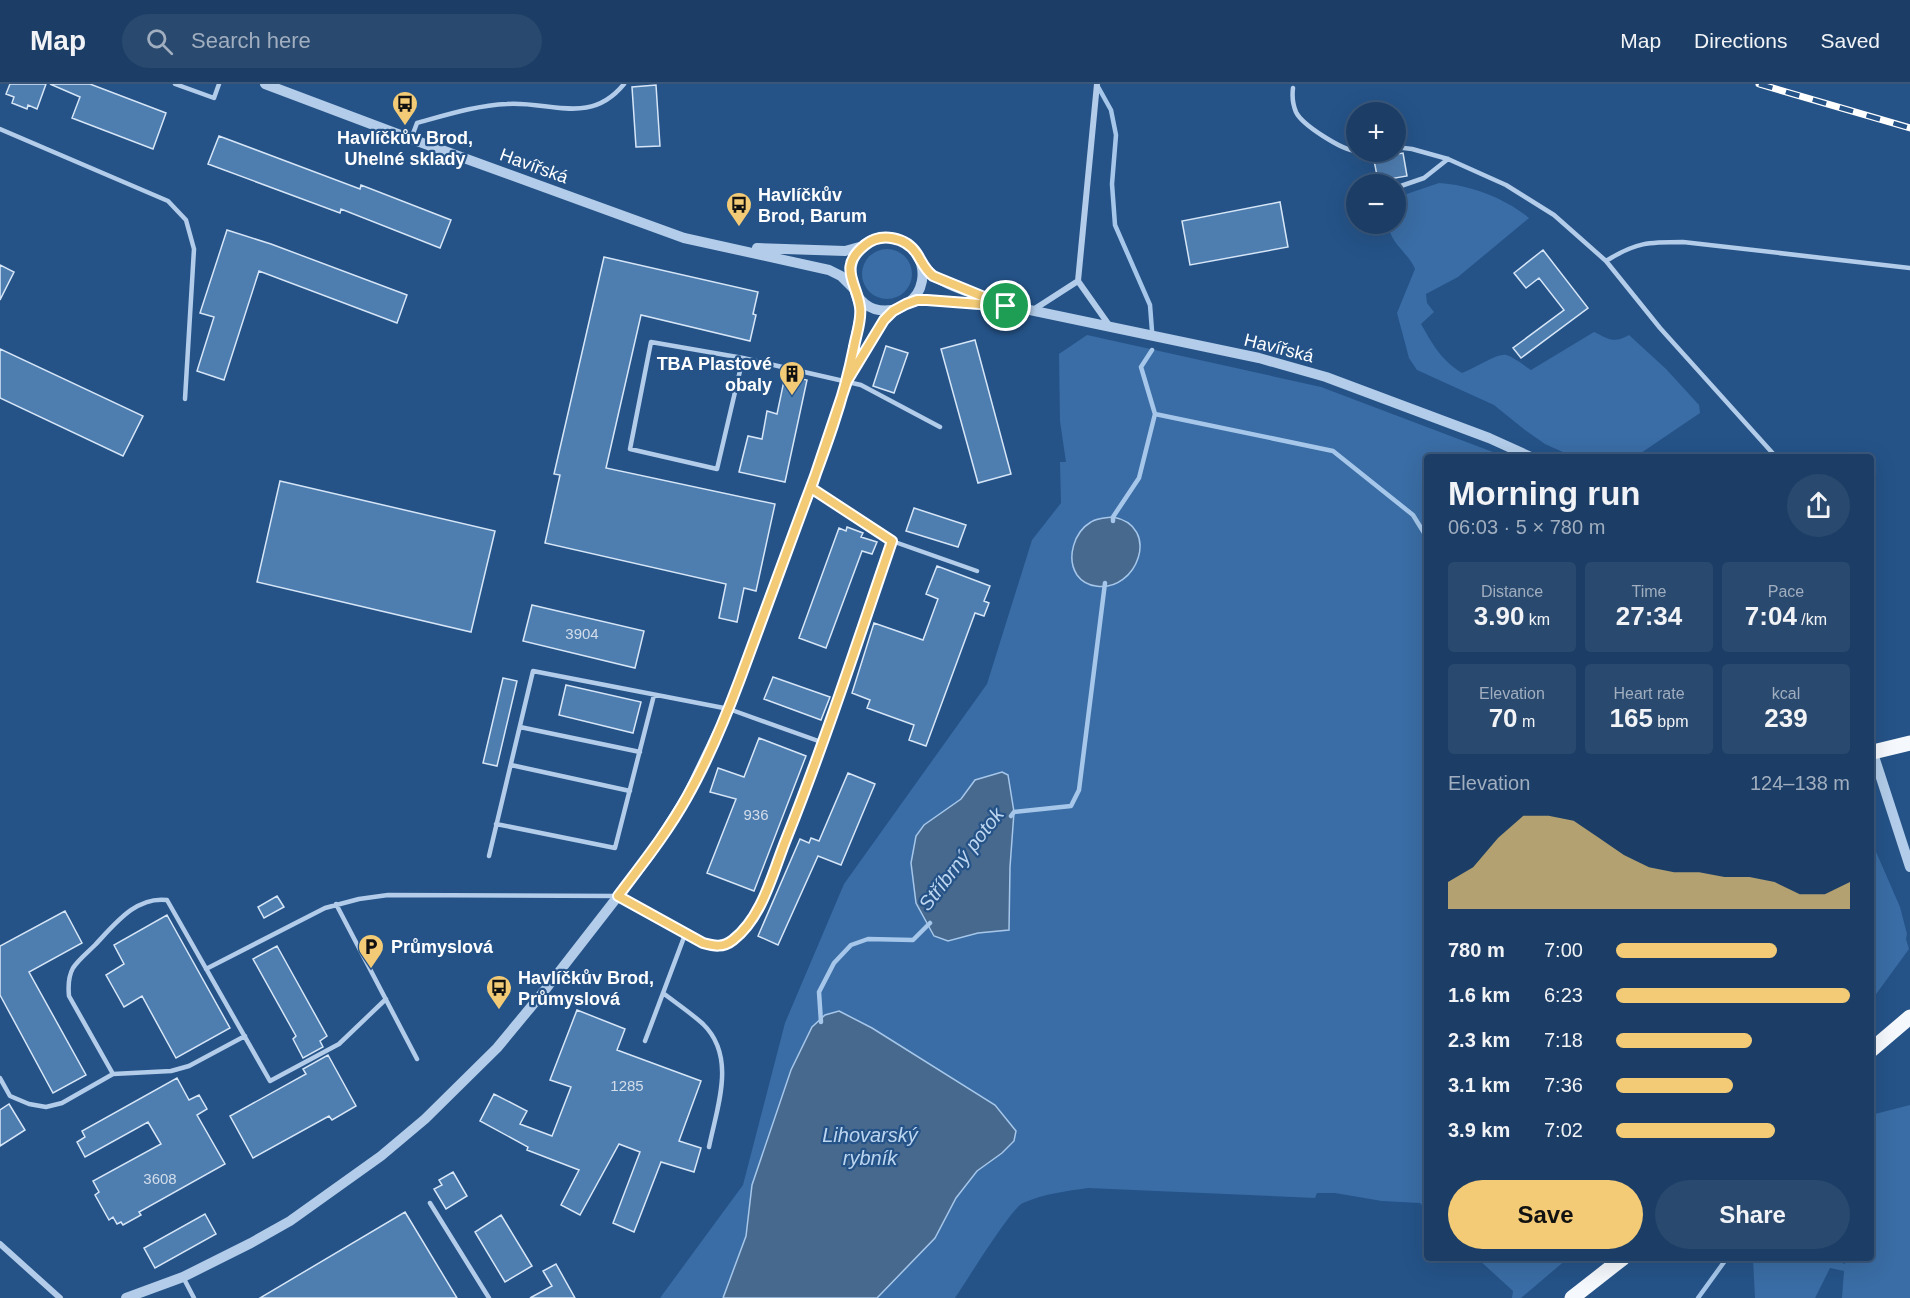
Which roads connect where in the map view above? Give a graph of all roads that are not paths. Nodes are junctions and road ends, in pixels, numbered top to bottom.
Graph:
1 (175, 84) edge
2 (219, 84) edge
3 (265, 84) edge
4 (624, 84) edge
5 (1097, 84) edge
6 (1293, 88) dead end
7 (0, 129) edge
8 (411, 139) junction
9 (1406, 148) edge
10 (1346, 149) edge
11 (1448, 159) junction
12 (1406, 184) edge
13 (865, 245) junction
14 (726, 247) junction
15 (920, 261) junction
16 (1606, 261) junction
17 (1910, 268) edge
18 (1078, 281) junction
19 (854, 291) junction
20 (903, 306) junction
21 (1006, 306) junction
22 (1032, 311) junction
23 (1110, 327) junction
24 (743, 358) junction
25 (847, 381) junction
26 (185, 399) dead end
27 (939, 427) dead end
28 (1524, 454) edge
29 (1774, 454) edge
30 (811, 488) junction
31 (892, 541) junction
32 (976, 571) dead end
33 (654, 695) junction
34 (729, 709) junction
35 (520, 727) junction
36 (824, 743) junction
37 (1910, 743) edge
38 (1874, 748) edge
39 (640, 752) junction
40 (1874, 754) edge
41 (511, 765) junction
42 (630, 791) junction
43 (496, 824) junction
44 (489, 856) dead end
45 (1910, 867) edge
46 (618, 896) junction
47 (336, 904) junction
48 (686, 932) junction
49 (206, 969) junction
50 (663, 993) junction
51 (386, 999) junction
52 (1910, 1017) edge
53 (245, 1036) junction
54 (645, 1041) dead end
55 (1874, 1048) edge
56 (417, 1059) dead end
57 (113, 1074) junction
58 (0, 1078) edge
59 (6, 1088) junction
60 (0, 1091) edge
61 (709, 1147) dead end
62 (430, 1203) dead end
63 (0, 1244) edge
64 (1619, 1261) edge
65 (183, 1277) junction
66 (60, 1298) edge
67 (126, 1298) edge
68 (194, 1298) edge
69 (489, 1298) edge
70 (1572, 1298) edge

1 - 2 lane
3 - 8 street, Havířská
4 - 8 lane
5 - 18 street
6 - 10 lane
7 - 26 lane
8 - 14 street, Havířská
9 - 11 lane
11 - 12 lane
11 - 16 lane
13 - 14 street, Havířská
13 - 15 street, Havířská
13 - 19 street
14 - 19 street, Havířská
15 - 20 street
15 - 21 street, Havířská
16 - 17 lane
16 - 29 lane
18 - 22 street
18 - 23 street
19 - 20 street, Havířská
19 - 25 street
20 - 21 street, Havířská
20 - 25 street
21 - 22 street, Havířská
22 - 23 street, Havířská
23 - 28 street, Havířská
24 - 24 lane
24 - 25 lane
25 - 27 lane
25 - 30 street
30 - 31 lane
30 - 34 street
31 - 32 lane
31 - 36 lane
33 - 34 lane
33 - 35 lane
33 - 39 lane
34 - 36 lane
34 - 46 street
35 - 39 lane
35 - 41 lane
36 - 48 lane
37 - 38 main road
39 - 42 lane
40 - 45 street
41 - 42 lane
41 - 43 lane
42 - 43 lane
43 - 44 lane
46 - 47 lane
46 - 48 lane
46 - 65 street
47 - 49 lane
47 - 51 lane
48 - 50 lane
49 - 53 lane
49 - 57 lane
50 - 54 lane
50 - 61 lane
51 - 53 lane
51 - 56 lane
52 - 55 main road
53 - 57 lane
57 - 59 lane
58 - 59 lane
59 - 60 lane
62 - 69 lane
63 - 66 street
64 - 70 main road
65 - 67 street
65 - 68 lane

